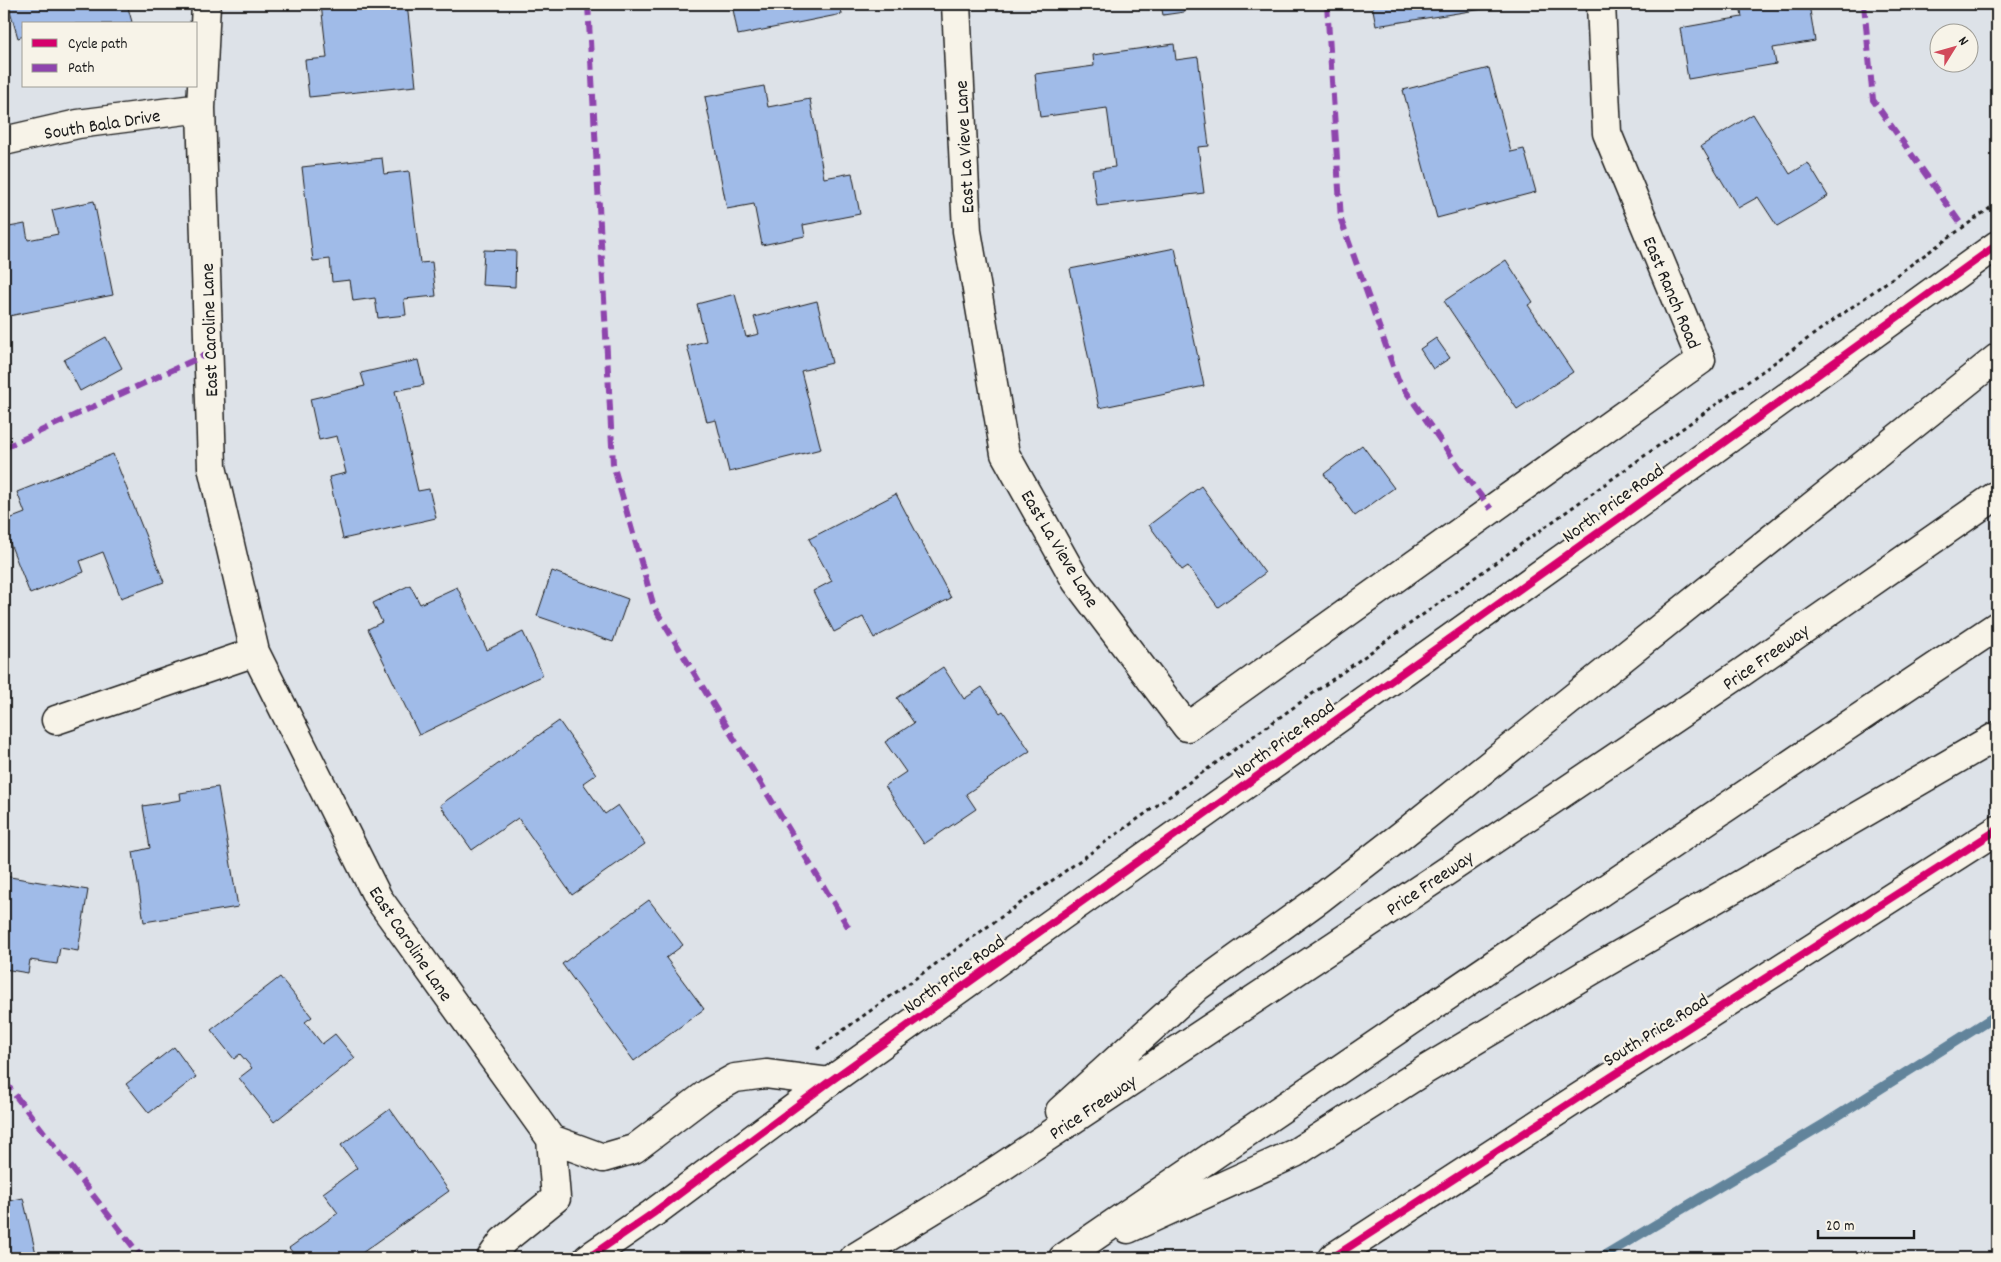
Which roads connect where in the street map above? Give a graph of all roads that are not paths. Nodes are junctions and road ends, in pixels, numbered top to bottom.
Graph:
1 (206, 4) edge
2 (956, 4) edge
3 (1600, 4) edge
4 (201, 108) junction
5 (4, 141) edge
6 (1997, 244) edge
7 (1997, 358) edge
8 (1997, 495) edge
9 (1491, 509) joint
10 (1997, 626) edge
11 (255, 652) junction
12 (56, 720) dead end
13 (1997, 736) edge
14 (1997, 830) edge
15 (829, 1082) junction
16 (551, 1139) junction
17 (991, 1174) junction
18 (491, 1258) edge
19 (588, 1258) edge
20 (854, 1258) edge
21 (1064, 1258) edge
22 (1332, 1258) edge

1 - 4 main road, East Caroline Lane
2 - 9 main road, East La Vieve Lane
3 - 9 main road, East Ranch Road
4 - 5 main road, South Bala Drive
4 - 11 main road, East Caroline Lane
6 - 15 main road, North Price Road
7 - 17 main road
8 - 17 main road, Price Freeway
10 - 21 main road
11 - 12 main road
11 - 16 main road, East Caroline Lane
13 - 21 main road
14 - 22 main road, South Price Road
15 - 16 main road
15 - 19 main road, North Price Road
16 - 18 main road
17 - 20 main road, Price Freeway

